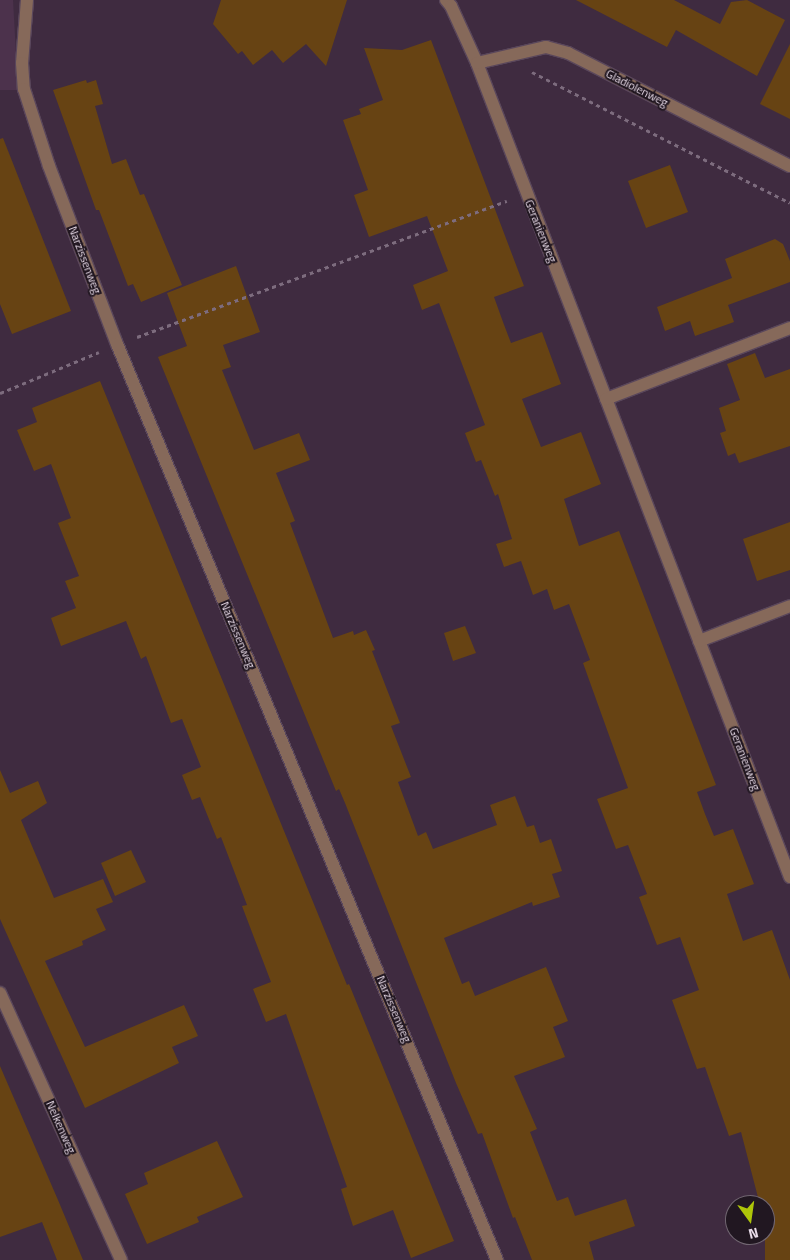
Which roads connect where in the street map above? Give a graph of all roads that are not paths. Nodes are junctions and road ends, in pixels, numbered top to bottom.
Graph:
1 (27, 0) edge
2 (446, 0) edge
3 (477, 62) junction
4 (790, 166) edge
5 (790, 328) edge
6 (606, 399) junction
7 (790, 606) edge
8 (699, 641) junction
9 (790, 877) edge
10 (0, 993) edge
11 (122, 1260) edge
12 (497, 1260) edge

1 - 12 street, Narzissenweg
2 - 3 street, Geranienweg
3 - 4 street, Gladiolenweg
3 - 6 street, Geranienweg
5 - 6 street
6 - 8 street, Geranienweg
7 - 8 street
8 - 9 street, Geranienweg
10 - 11 street, Nelkenweg

